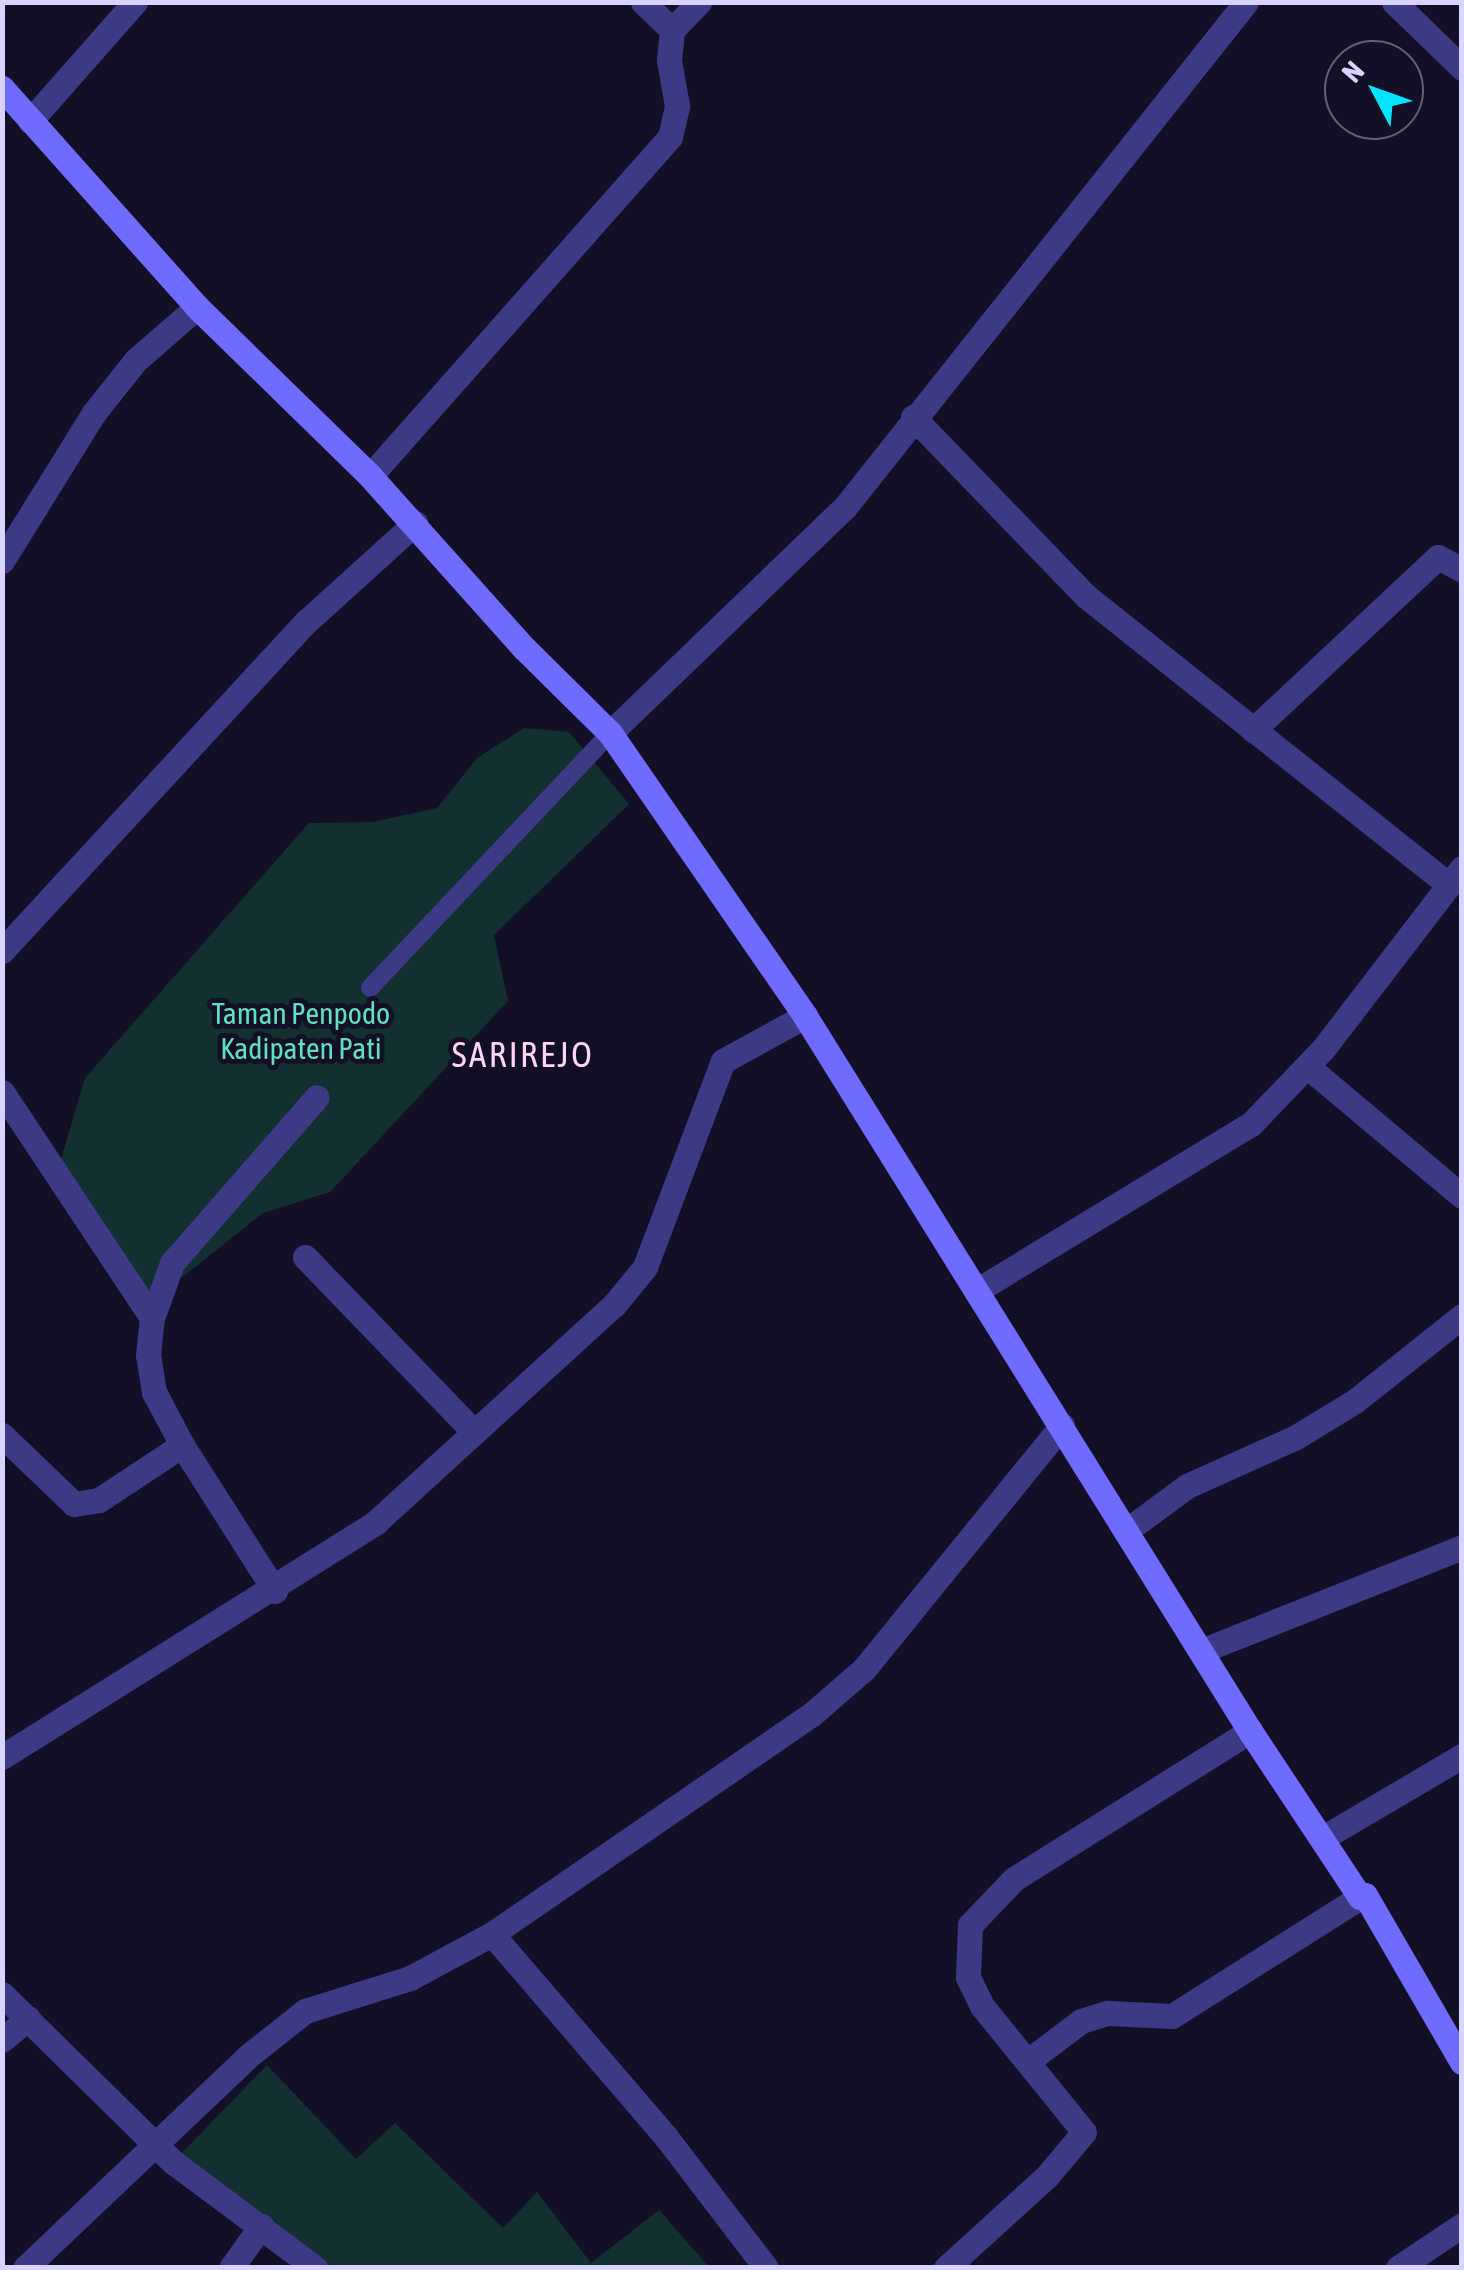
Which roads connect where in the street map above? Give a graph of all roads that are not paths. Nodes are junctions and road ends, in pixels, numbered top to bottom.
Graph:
1 (135, 2) edge
2 (643, 2) edge
3 (699, 2) edge
4 (1246, 2) edge
5 (1394, 2) edge
6 (672, 30) junction
7 (1462, 68) edge
8 (2, 88) edge
9 (30, 121) junction
10 (197, 306) junction
11 (913, 416) junction
12 (370, 476) junction
13 (415, 523) junction
14 (2, 561) edge
15 (1462, 570) edge
16 (1253, 730) junction
17 (610, 732) junction
18 (1455, 877) edge
19 (2, 951) edge
20 (370, 988) dead end
21 (805, 1016) junction
22 (1308, 1067) junction
23 (2, 1092) edge
24 (317, 1097) dead end
25 (1462, 1196) edge
26 (305, 1257) dead end
27 (976, 1291) junction
28 (1462, 1316) edge
29 (152, 1318) junction
30 (1062, 1425) junction
31 (474, 1432) junction
32 (2, 1435) edge
33 (182, 1446) junction
34 (1126, 1531) junction
35 (1462, 1547) edge
36 (275, 1591) junction
37 (1201, 1651) junction
38 (1250, 1731) junction
39 (2, 1756) edge
40 (1462, 1756) edge
41 (1326, 1836) junction
42 (1360, 1897) junction
43 (492, 1934) junction
44 (2, 1994) edge
45 (28, 2018) junction
46 (2, 2040) edge
47 (1028, 2061) junction
48 (1462, 2062) edge
49 (155, 2146) junction
50 (1462, 2224) edge
51 (261, 2226) junction
52 (977, 2258) edge
53 (25, 2268) edge
54 (231, 2268) edge
55 (315, 2268) edge
56 (766, 2268) edge
57 (946, 2268) edge
58 (1398, 2268) edge

1 - 9 street
2 - 6 street
3 - 6 street
4 - 11 street
5 - 7 street
6 - 12 street
8 - 9 street
9 - 10 street
10 - 12 street
10 - 14 street
11 - 16 street
11 - 17 street
12 - 13 street
13 - 17 street
13 - 19 street
15 - 16 street
16 - 18 street
17 - 20 lane
17 - 21 street
18 - 22 street
21 - 27 street
21 - 31 street
22 - 25 street
22 - 27 street
23 - 29 street
24 - 29 street
26 - 31 street
27 - 30 street
28 - 34 street
29 - 33 street
30 - 34 street
30 - 43 street
31 - 36 street
32 - 33 street
33 - 36 street
34 - 37 street
35 - 37 street
36 - 39 street
37 - 38 street
38 - 41 street
38 - 47 street
40 - 41 street
41 - 42 street
42 - 47 street
42 - 48 street
43 - 49 street
43 - 56 street
44 - 45 street
45 - 46 street
45 - 49 street
47 - 52 street
49 - 51 street
49 - 53 street
50 - 58 street
51 - 54 street
51 - 55 street
52 - 57 street

